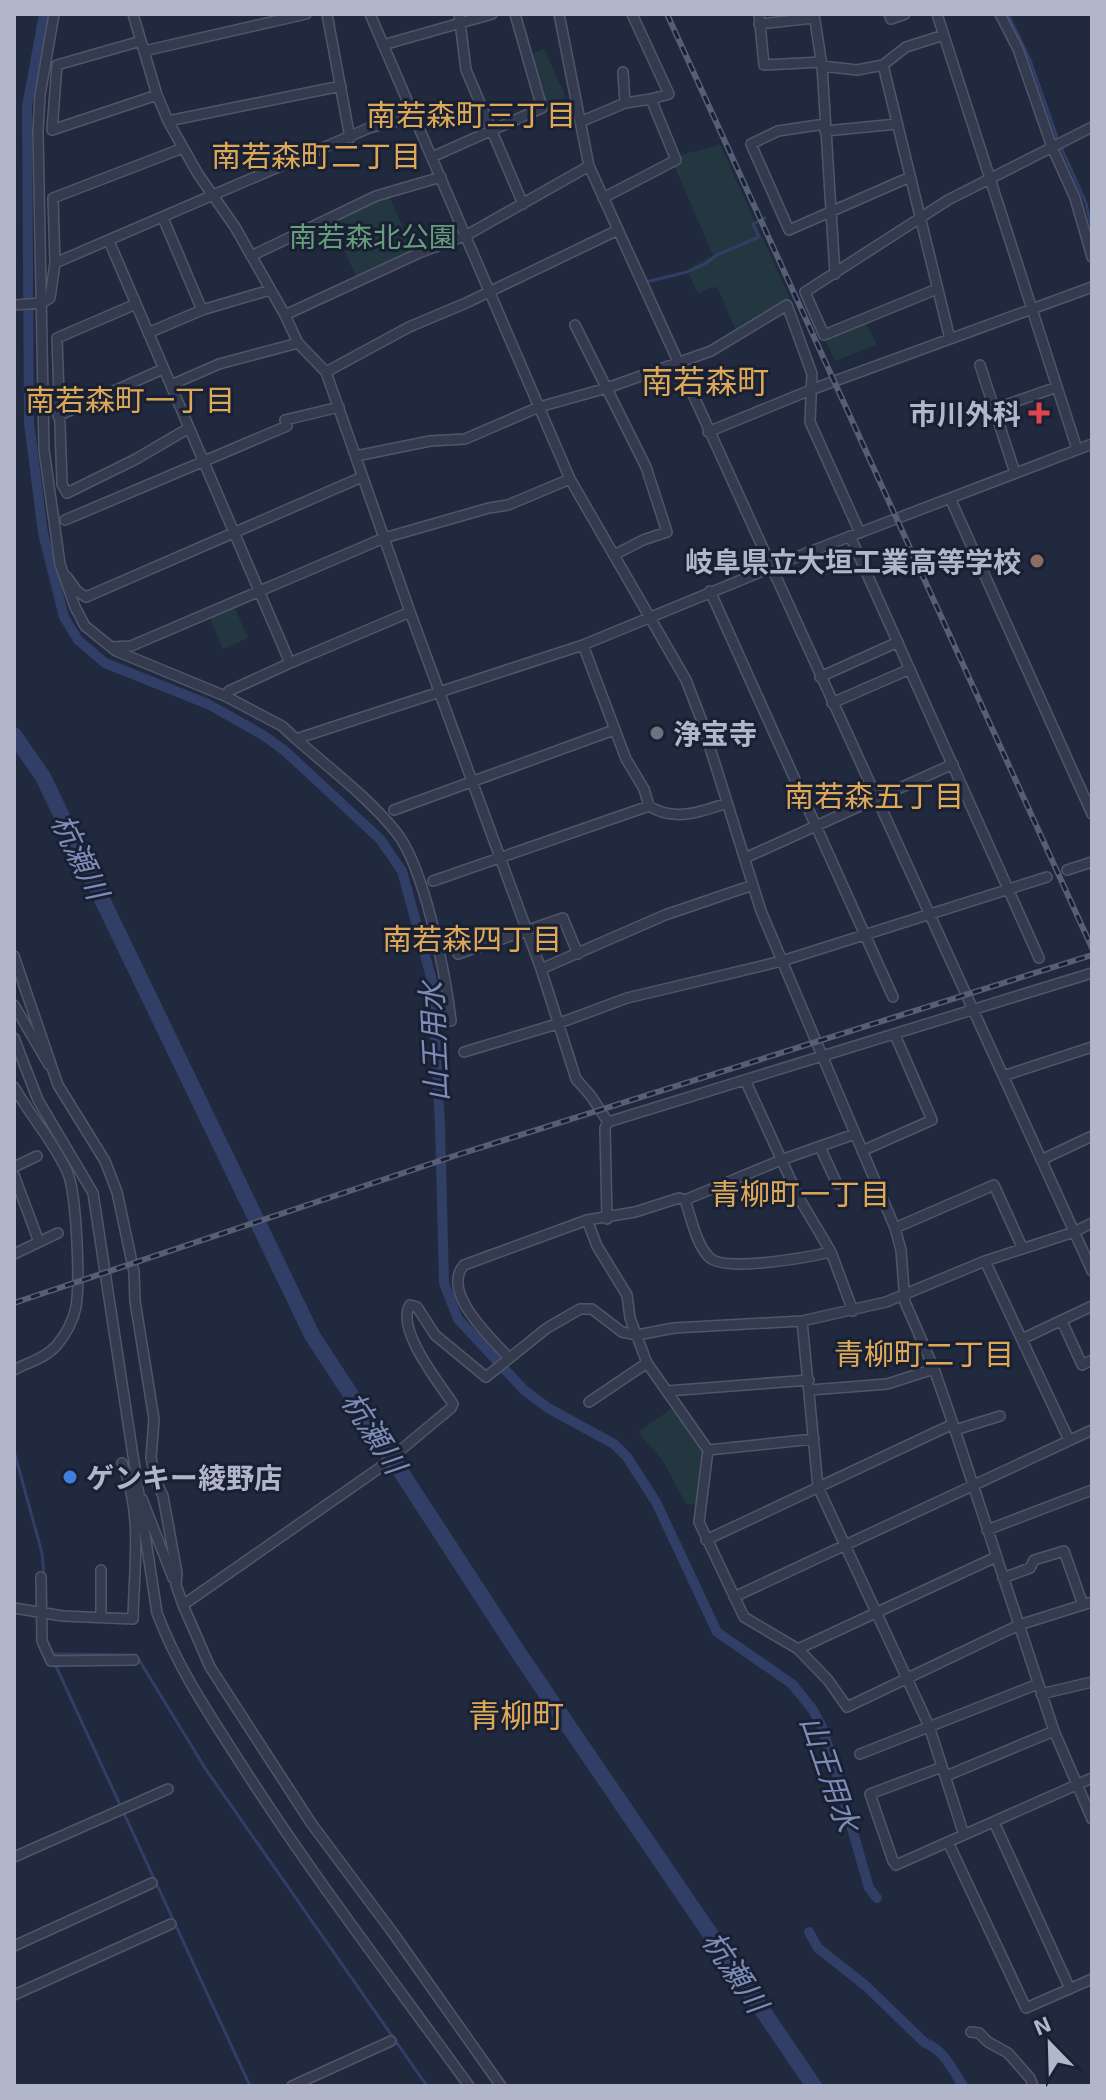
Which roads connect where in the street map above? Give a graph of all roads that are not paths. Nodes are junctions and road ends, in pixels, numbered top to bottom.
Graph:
1 (54, 14) edge
2 (133, 14) edge
3 (306, 14) edge
4 (327, 14) edge
5 (370, 14) edge
6 (492, 14) edge
7 (515, 14) edge
8 (571, 14) edge
9 (632, 14) edge
10 (889, 14) edge
11 (905, 14) edge
12 (937, 14) edge
13 (1000, 14) edge
14 (559, 15) edge
15 (814, 16) edge
16 (459, 19) edge
17 (759, 19) edge
18 (944, 35) junction
19 (383, 45) junction
20 (142, 46) junction
21 (821, 64) junction
22 (883, 65) junction
23 (623, 72) dead end
24 (341, 86) junction
25 (157, 95) junction
26 (651, 99) junction
27 (625, 103) junction
28 (414, 117) junction
29 (168, 121) junction
30 (580, 122) junction
31 (897, 124) junction
32 (825, 127) junction
33 (1092, 127) edge
34 (490, 130) junction
35 (350, 138) junction
36 (1057, 144) junction
37 (183, 148) junction
38 (432, 157) junction
39 (589, 166) junction
40 (441, 177) junction
41 (910, 177) junction
42 (989, 178) junction
43 (213, 197) junction
44 (603, 198) junction
45 (523, 204) junction
46 (829, 212) junction
47 (163, 218) junction
48 (920, 218) junction
49 (618, 230) junction
50 (467, 235) junction
51 (109, 241) junction
52 (251, 256) junction
53 (1092, 257) edge
54 (55, 263) junction
55 (835, 274) junction
56 (1092, 287) edge
57 (937, 289) junction
58 (270, 290) junction
59 (490, 291) junction
60 (28, 304) edge
61 (136, 304) junction
62 (1031, 309) junction
63 (202, 310) junction
64 (285, 315) junction
65 (575, 325) dead end
66 (148, 333) junction
67 (950, 339) junction
68 (298, 343) junction
69 (678, 364) junction
70 (980, 365) dead end
71 (163, 369) junction
72 (326, 372) junction
73 (171, 385) junction
74 (1057, 387) junction
75 (607, 388) junction
76 (813, 389) junction
77 (339, 407) junction
78 (539, 407) junction
79 (994, 409) junction
80 (58, 416) junction
81 (189, 428) junction
82 (708, 432) junction
83 (1092, 444) edge
84 (1077, 449) junction
85 (356, 456) junction
86 (204, 462) junction
87 (1015, 473) junction
88 (362, 477) junction
89 (570, 479) junction
90 (950, 498) junction
91 (65, 520) dead end
92 (234, 532) junction
93 (855, 534) junction
94 (384, 538) junction
95 (614, 555) junction
96 (60, 564) junction
97 (770, 568) junction
98 (710, 591) junction
99 (259, 592) junction
100 (410, 612) junction
101 (650, 618) junction
102 (898, 642) junction
103 (583, 645) junction
104 (108, 647) junction
105 (290, 663) junction
106 (910, 669) junction
107 (820, 677) junction
108 (439, 691) junction
109 (225, 696) junction
110 (832, 703) junction
111 (614, 730) junction
112 (296, 739) junction
113 (953, 764) junction
114 (471, 781) junction
115 (876, 799) junction
116 (727, 803) junction
117 (649, 806) junction
118 (394, 810) dead end
119 (1092, 814) edge
120 (817, 826) junction
121 (498, 857) junction
122 (745, 858) junction
123 (1092, 862) edge
124 (1067, 870) dead end
125 (1047, 877) dead end
126 (433, 881) dead end
127 (753, 885) junction
128 (1009, 889) junction
129 (929, 914) junction
130 (524, 930) junction
131 (867, 935) junction
132 (458, 954) dead end
133 (578, 954) junction
134 (14, 956) edge
135 (1039, 958) dead end
136 (782, 961) junction
137 (541, 969) junction
138 (1092, 973) edge
139 (893, 997) dead end
140 (14, 1005) edge
141 (972, 1010) junction
142 (451, 1021) dead end
143 (557, 1024) junction
144 (895, 1035) junction
145 (14, 1038) edge
146 (1092, 1047) edge
147 (464, 1052) dead end
148 (821, 1058) junction
149 (56, 1076) junction
150 (1003, 1076) junction
151 (746, 1082) junction
152 (14, 1087) edge
153 (608, 1122) junction
154 (855, 1134) junction
155 (1092, 1136) edge
156 (820, 1147) junction
157 (862, 1151) junction
158 (37, 1156) dead end
159 (781, 1160) junction
160 (1041, 1160) junction
161 (14, 1167) edge
162 (14, 1175) edge
163 (837, 1184) dead end
164 (685, 1200) junction
165 (607, 1219) junction
166 (587, 1220) junction
167 (1092, 1223) edge
168 (895, 1228) junction
169 (1074, 1232) junction
170 (58, 1233) dead end
171 (39, 1242) junction
172 (1022, 1247) junction
173 (831, 1252) junction
174 (14, 1254) edge
175 (985, 1261) junction
176 (1092, 1271) edge
177 (904, 1294) junction
178 (1092, 1306) edge
179 (853, 1311) junction
180 (802, 1321) junction
181 (1062, 1321) junction
182 (637, 1335) junction
183 (1022, 1339) junction
184 (508, 1359) junction
185 (1092, 1360) edge
186 (647, 1363) junction
187 (934, 1369) junction
188 (14, 1370) edge
189 (809, 1385) junction
190 (667, 1391) junction
191 (589, 1402) dead end
192 (1000, 1416) dead end
193 (954, 1427) junction
194 (1088, 1432) edge
195 (814, 1439) junction
196 (1069, 1440) junction
197 (1092, 1445) edge
198 (708, 1450) junction
199 (122, 1463) dead end
200 (973, 1485) junction
201 (818, 1487) junction
202 (1092, 1490) edge
203 (136, 1494) junction
204 (987, 1530) junction
205 (706, 1540) junction
206 (846, 1546) junction
207 (996, 1557) junction
208 (101, 1570) dead end
209 (41, 1577) dead end
210 (1003, 1578) junction
211 (176, 1585) junction
212 (734, 1597) junction
213 (1088, 1603) edge
214 (183, 1605) junction
215 (14, 1608) edge
216 (876, 1611) junction
217 (41, 1613) junction
218 (101, 1618) junction
219 (1019, 1625) junction
220 (798, 1649) junction
221 (134, 1660) dead end
222 (907, 1678) junction
223 (1092, 1682) edge
224 (1040, 1689) junction
225 (929, 1726) junction
226 (1054, 1731) junction
227 (860, 1754) dead end
228 (944, 1771) junction
229 (1092, 1778) edge
230 (1076, 1785) junction
231 (168, 1789) dead end
232 (1092, 1819) edge
233 (994, 1822) junction
234 (964, 1835) junction
235 (948, 1842) junction
236 (14, 1857) edge
237 (152, 1883) dead end
238 (171, 1924) dead end
239 (14, 1946) edge
240 (1092, 1979) edge
241 (1070, 1989) junction
242 (14, 1995) edge
243 (971, 2032) dead end
244 (391, 2041) dead end
245 (292, 2086) edge
246 (469, 2086) edge
247 (501, 2086) edge
248 (1033, 2086) edge

1 - 60 street
2 - 20 street
3 - 20 street
4 - 24 street
5 - 19 street
6 - 16 street
7 - 34 street
8 - 14 street
9 - 26 street
10 - 11 street
12 - 18 street
13 - 36 street
14 - 30 street
15 - 17 street
15 - 21 street
16 - 19 street
16 - 34 street
17 - 21 street
18 - 22 street
18 - 42 street
19 - 28 street
20 - 25 street
20 - 25 street
21 - 22 street
21 - 32 street
22 - 31 street
23 - 27 street
24 - 29 street
24 - 35 street
25 - 29 street
26 - 27 street
26 - 44 street
27 - 30 street
28 - 35 street
28 - 38 street
29 - 37 street
30 - 39 street
31 - 32 street
31 - 41 street
32 - 46 street
32 - 46 street
33 - 36 street
34 - 38 street
34 - 45 street
35 - 43 street
36 - 42 street
36 - 53 street
37 - 43 street
37 - 54 street
38 - 40 street
39 - 44 street
39 - 45 street
40 - 50 street
40 - 52 street
41 - 46 street
41 - 48 street
42 - 48 street
42 - 62 street
43 - 47 street
43 - 52 street
44 - 49 street
45 - 50 street
46 - 55 street
47 - 51 street
47 - 63 street
48 - 55 street
48 - 57 street
49 - 59 street
49 - 69 street
50 - 59 street
50 - 64 street
51 - 54 street
51 - 61 street
52 - 58 street
54 - 60 street
55 - 57 street
56 - 62 street
57 - 67 street
58 - 63 street
58 - 64 street
59 - 72 street
59 - 78 street
60 - 96 street
61 - 66 street
61 - 80 street
62 - 67 street
62 - 74 street
63 - 66 street
64 - 68 street
65 - 75 street
66 - 71 street
67 - 76 street
68 - 72 street
68 - 73 street
69 - 75 street
69 - 76 street
69 - 82 street
70 - 79 street
71 - 73 street
71 - 80 street
72 - 77 street
73 - 81 street
74 - 79 street
74 - 84 street
75 - 78 street
75 - 95 street
76 - 82 street
76 - 93 street
77 - 85 street
77 - 86 street
78 - 85 street
78 - 89 street
79 - 87 street
80 - 81 street
81 - 86 street
82 - 97 street
83 - 84 street
84 - 87 street
85 - 88 street
86 - 91 street
86 - 92 street
87 - 90 street
88 - 92 street
88 - 94 street
89 - 94 street
89 - 95 street
90 - 93 street
90 - 119 street
92 - 96 street
92 - 99 street
93 - 97 street
93 - 102 street
94 - 99 street
94 - 100 street
95 - 101 street
96 - 104 street
97 - 98 street
97 - 107 street
98 - 101 street
98 - 120 street
99 - 104 street
99 - 105 street
100 - 105 street
100 - 108 street
101 - 103 street
101 - 116 street
102 - 106 street
102 - 107 street
103 - 108 street
103 - 111 street
104 - 109 street
105 - 109 street
106 - 110 street
106 - 113 street
107 - 110 street
108 - 112 street
108 - 114 street
109 - 112 street
110 - 115 street
111 - 114 street
111 - 117 street
112 - 142 street
113 - 115 street
113 - 128 street
114 - 118 street
114 - 121 street
115 - 120 street
115 - 129 street
116 - 117 street
116 - 122 street
117 - 121 street
120 - 122 street
120 - 131 street
121 - 126 street
121 - 130 street
122 - 127 street
123 - 124 street
125 - 128 street
127 - 133 street
127 - 136 street
128 - 129 street
128 - 135 street
129 - 131 street
129 - 141 street
130 - 132 street
130 - 133 street
130 - 137 street
131 - 136 street
131 - 139 street
133 - 137 street
134 - 149 street
136 - 143 street
136 - 148 street
137 - 143 street
138 - 141 street
140 - 149 street
141 - 144 street
141 - 150 street
143 - 147 street
143 - 153 street
144 - 148 street
144 - 157 street
145 - 203 street
146 - 150 street
148 - 151 street
148 - 154 street
149 - 211 street
150 - 160 street
151 - 153 street
151 - 159 street
152 - 188 street
153 - 165 street
154 - 156 street
154 - 157 street
155 - 160 street
156 - 159 street
156 - 163 street
157 - 168 street
158 - 161 street
159 - 164 street
159 - 173 street
160 - 169 street
162 - 171 street
164 - 165 street
164 - 173 street
165 - 166 street
166 - 182 street
166 - 184 street
167 - 169 street
168 - 172 street
168 - 177 street
169 - 172 street
169 - 176 street
170 - 171 street
171 - 174 street
172 - 175 street
173 - 179 street
175 - 177 street
175 - 183 street
177 - 179 street
177 - 187 street
178 - 181 street
179 - 180 street
180 - 182 street
180 - 189 street
181 - 183 street
181 - 185 street
182 - 184 street
182 - 186 street
183 - 196 street
184 - 214 street
186 - 190 street
186 - 191 street
187 - 189 street
187 - 193 street
189 - 190 street
189 - 195 street
190 - 198 street
192 - 193 street
193 - 200 street
193 - 201 street
194 - 196 street
194 - 197 street
195 - 198 street
195 - 201 street
196 - 200 street
198 - 205 street
199 - 203 street
200 - 204 street
200 - 206 street
201 - 205 street
201 - 206 street
202 - 204 street
203 - 211 street
203 - 218 street
203 - 246 street
204 - 207 street
205 - 212 street
206 - 212 street
206 - 216 street
207 - 210 street
207 - 216 street
208 - 218 street
209 - 217 street
210 - 213 street
210 - 219 street
211 - 214 street
212 - 220 street
213 - 219 street
214 - 247 street
215 - 217 street
216 - 220 street
216 - 222 street
217 - 218 street
217 - 221 street
219 - 222 street
219 - 224 street
220 - 222 street
222 - 225 street
223 - 224 street
224 - 225 street
224 - 226 street
225 - 227 street
225 - 228 street
226 - 228 street
226 - 230 street
228 - 234 street
228 - 235 street
229 - 230 street
230 - 232 street
230 - 233 street
231 - 236 street
233 - 234 street
233 - 241 street
234 - 235 street
235 - 241 street
237 - 239 street
238 - 242 street
240 - 241 street
243 - 248 street
244 - 245 street

